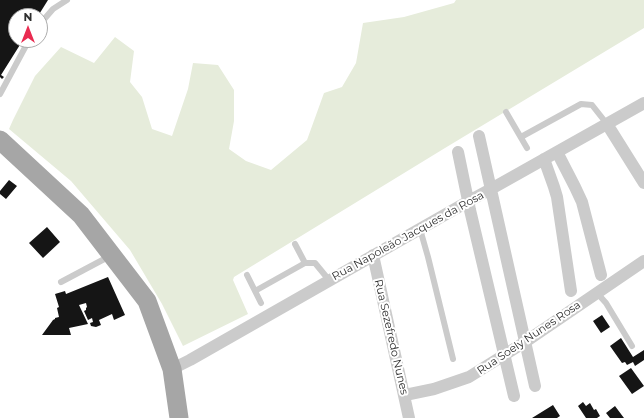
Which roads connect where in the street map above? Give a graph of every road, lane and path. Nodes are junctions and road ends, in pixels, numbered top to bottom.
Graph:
1 (67, 0) edge
2 (48, 15) edge
3 (25, 48) edge
4 (0, 94) edge
5 (644, 103) edge
6 (506, 112) dead end
7 (607, 124) junction
8 (479, 136) dead end
9 (521, 137) junction
10 (0, 140) edge
11 (527, 148) dead end
12 (458, 152) dead end
13 (557, 152) junction
14 (544, 160) junction
15 (644, 183) edge
16 (576, 187) junction
17 (491, 189) junction
18 (557, 197) junction
19 (468, 201) junction
20 (420, 229) junction
21 (296, 244) dead end
22 (112, 255) junction
23 (373, 255) junction
24 (644, 261) edge
25 (305, 263) junction
26 (601, 274) dead end
27 (247, 275) dead end
28 (329, 280) junction
29 (60, 282) dead end
30 (255, 291) junction
31 (571, 291) dead end
32 (596, 293) junction
33 (261, 303) dead end
34 (525, 342) junction
35 (632, 346) dead end
36 (505, 355) junction
37 (453, 359) dead end
38 (172, 369) junction
39 (535, 386) dead end
40 (404, 395) junction
41 (514, 396) dead end
42 (179, 418) edge
43 (409, 418) edge

1 - 2 lane
3 - 4 lane
5 - 7 street, Rua Napoleão Jacques da Rosa
6 - 9 lane
7 - 9 lane
7 - 13 street, Rua Napoleão Jacques da Rosa
7 - 15 street
8 - 17 street
9 - 11 lane
10 - 22 main road
12 - 19 street
13 - 14 street, Rua Napoleão Jacques da Rosa
13 - 16 street
14 - 17 street, Rua Napoleão Jacques da Rosa
14 - 18 street
16 - 18 street
16 - 26 street
17 - 19 street, Rua Napoleão Jacques da Rosa
17 - 34 street
18 - 31 street
19 - 20 street, Rua Napoleão Jacques da Rosa
19 - 36 street
20 - 23 street, Rua Napoleão Jacques da Rosa
20 - 37 lane
21 - 25 lane
22 - 29 lane
22 - 38 main road
23 - 28 street, Rua Napoleão Jacques da Rosa
23 - 40 street, Rua Sezefredo Nunes
24 - 32 street, Rua Soely Nunes Rosa
25 - 28 lane
25 - 30 lane
27 - 30 lane
28 - 38 street, Rua Napoleão Jacques da Rosa
30 - 33 lane
32 - 34 street, Rua Soely Nunes Rosa
32 - 35 lane
34 - 36 street, Rua Soely Nunes Rosa
34 - 39 street
36 - 40 street, Rua Soely Nunes Rosa
36 - 41 street
38 - 42 main road
40 - 43 street, Rua Sezefredo Nunes

